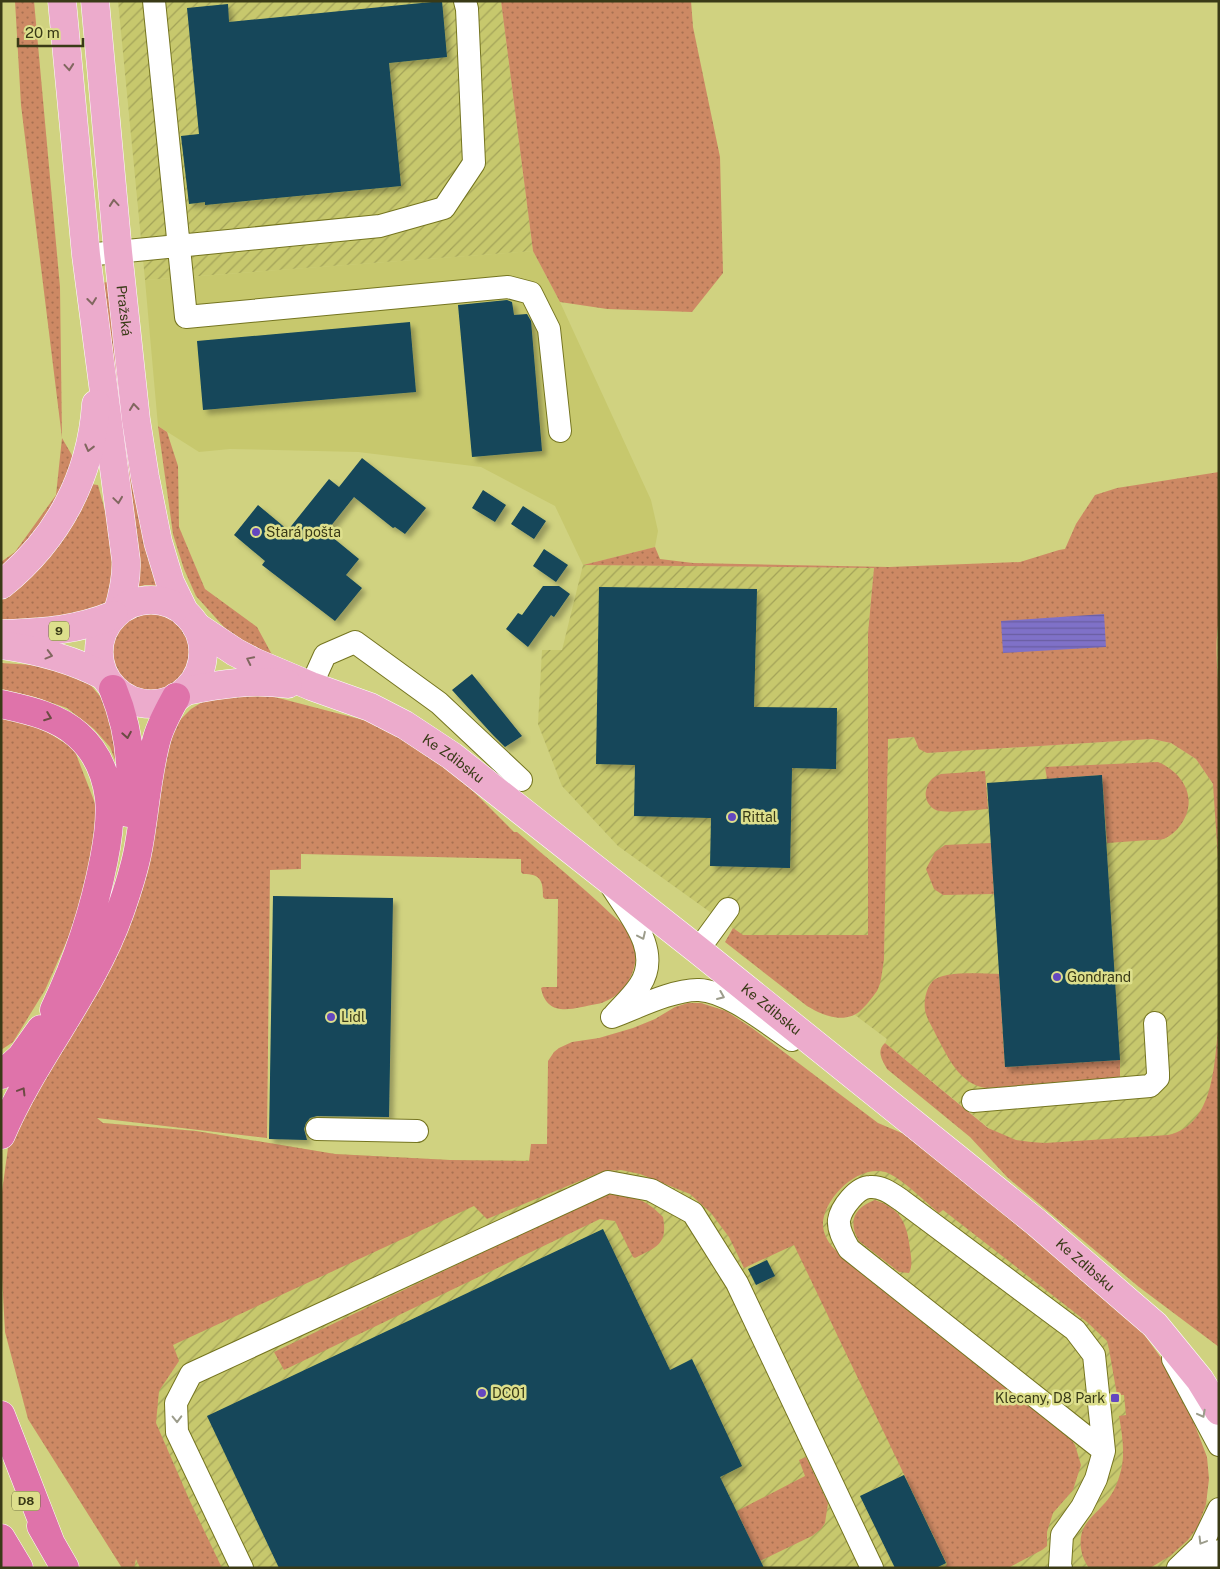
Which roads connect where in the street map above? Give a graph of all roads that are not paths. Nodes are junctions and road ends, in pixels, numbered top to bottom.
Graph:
1 (62, 1) edge
2 (95, 1) edge
3 (154, 1) edge
4 (465, 1) edge
5 (179, 245) junction
6 (118, 252) junction
7 (86, 255) junction
8 (98, 347) junction
9 (560, 432) dead end
10 (1, 586) edge
11 (116, 613) junction
12 (190, 619) junction
13 (1, 634) edge
14 (1, 645) edge
15 (109, 682) junction
16 (311, 686) junction
17 (181, 694) junction
18 (1, 704) edge
19 (521, 780) dead end
20 (608, 880) junction
21 (728, 909) dead end
22 (698, 950) junction
23 (54, 1010) junction
24 (1155, 1023) dead end
25 (1, 1075) edge
26 (973, 1101) dead end
27 (898, 1111) junction
28 (317, 1129) dead end
29 (417, 1131) dead end
30 (1, 1135) edge
31 (1155, 1325) junction
32 (1209, 1388) edge
33 (1219, 1411) edge
34 (1, 1415) edge
35 (1219, 1446) edge
36 (1104, 1451) junction
37 (1, 1461) edge
38 (1219, 1509) edge
39 (1, 1538) edge
40 (50, 1541) junction
41 (1219, 1551) edge
42 (19, 1568) edge
43 (65, 1568) edge
44 (242, 1568) edge
45 (872, 1568) edge
46 (1061, 1568) edge
47 (1178, 1568) edge
48 (1200, 1568) edge

1 -> 7 main road
6 -> 2 main road, Pražská
3 - 5 lane
4 - 5 lane
5 - 6 lane
5 - 9 lane
6 - 7 lane
12 -> 6 main road, Pražská
7 -> 8 main road
8 -> 10 main road
8 -> 11 main road
11 - 12 main road
11 - 13 main road, 9
11 - 15 main road
16 -> 12 main road, Ke Zdibsku
12 - 17 main road
14 -> 15 main road, 9
15 - 17 main road
15 -> 23 highway
16 - 17 main road, Ke Zdibsku
16 - 19 lane
16 - 20 main road, Ke Zdibsku
30 -> 17 highway
18 -> 23 highway
20 - 22 main road, Ke Zdibsku
20 -> 27 lane
21 - 22 lane
22 - 27 main road, Ke Zdibsku
23 - 25 highway
24 - 26 lane
27 - 31 main road, Ke Zdibsku
28 - 29 lane
31 - 32 main road, Ke Zdibsku
31 -> 35 lane
32 - 33 main road, Ke Zdibsku
34 - 40 highway
36 - 36 lane
36 - 46 lane
37 - 40 highway, D8
38 -> 47 lane
39 - 42 highway
40 - 43 highway, D8
41 - 48 lane
45 -> 44 lane

